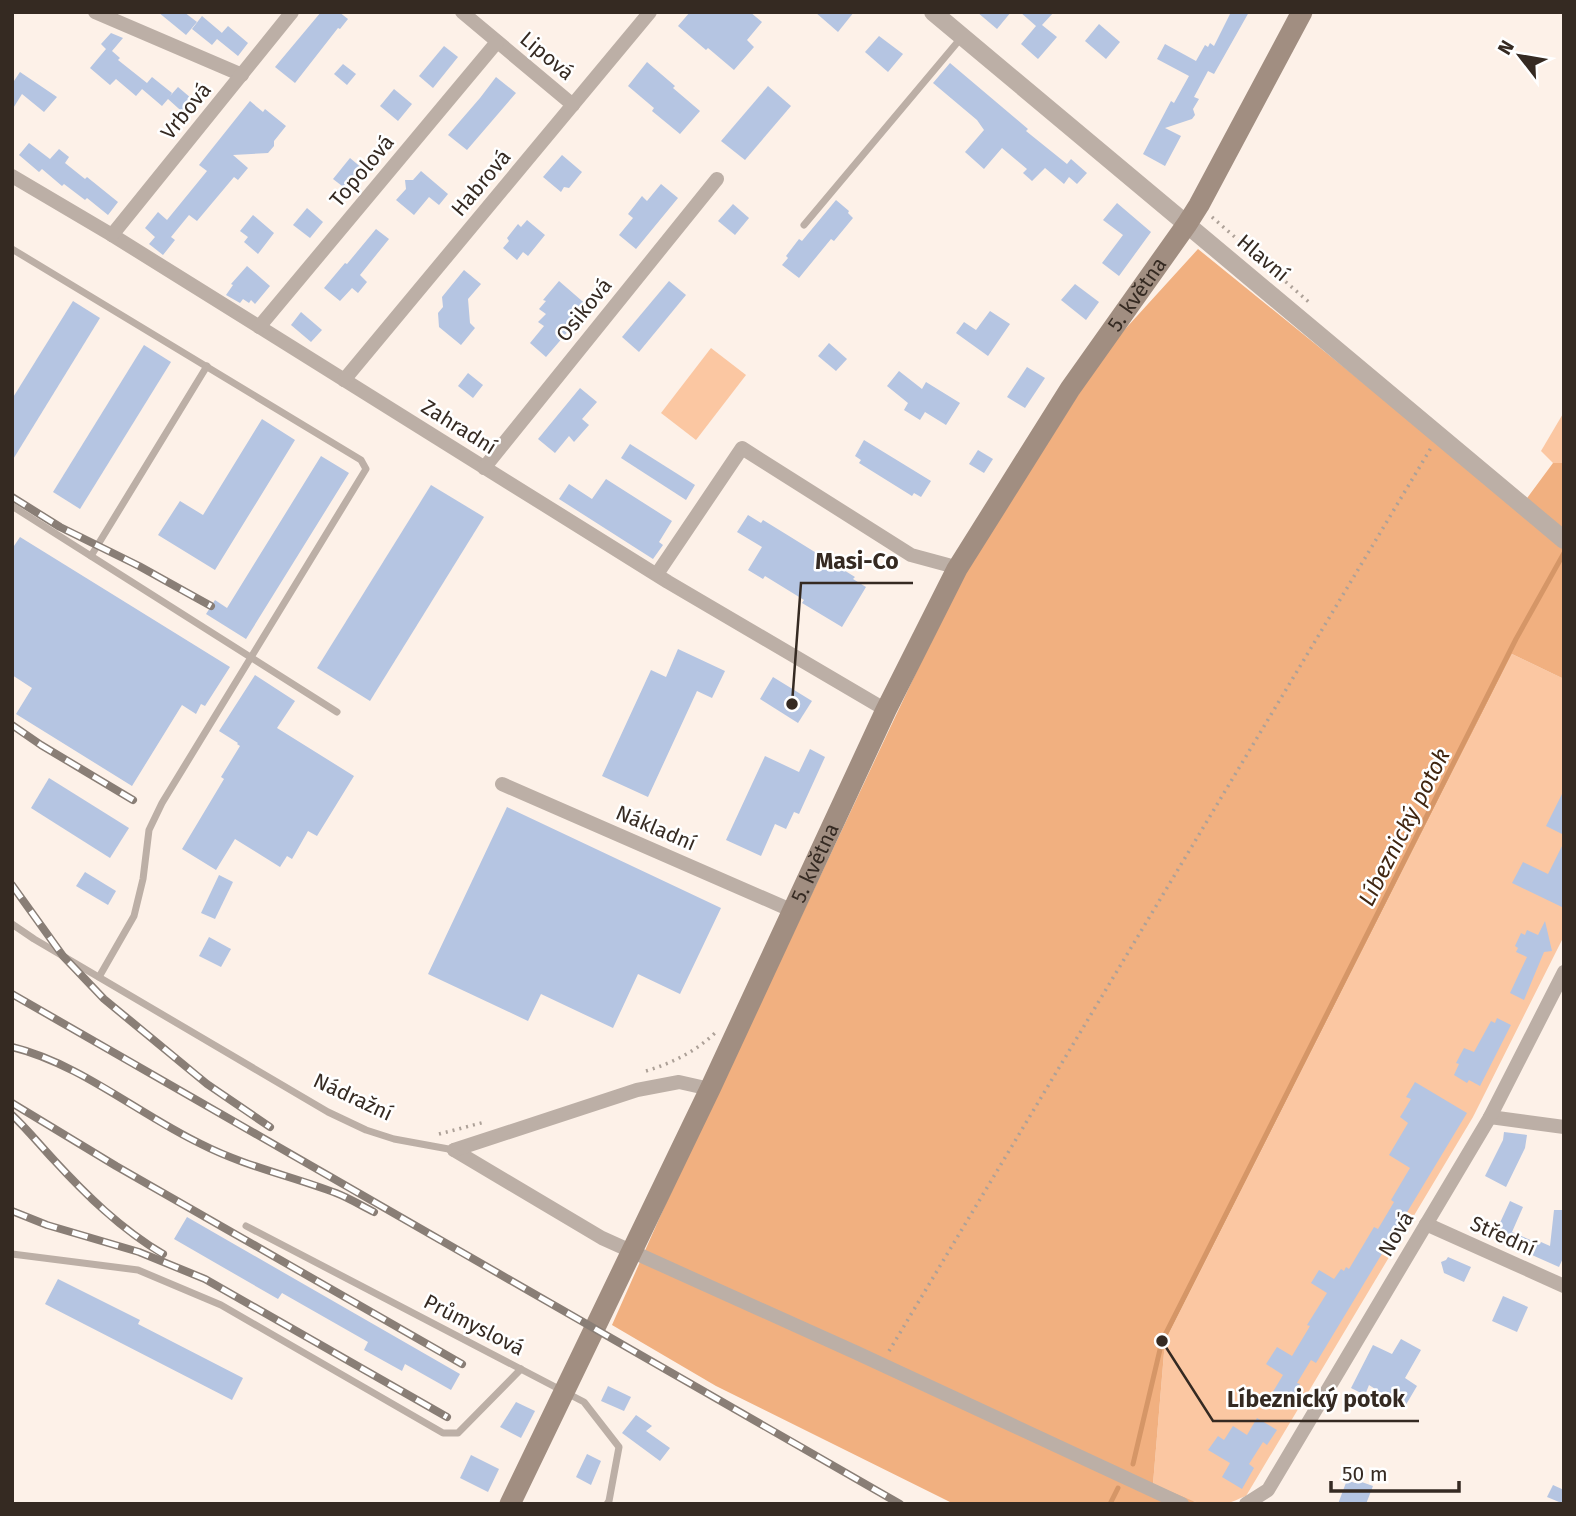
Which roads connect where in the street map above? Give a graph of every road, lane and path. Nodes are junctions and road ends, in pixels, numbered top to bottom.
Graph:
1 (95, 12) edge
2 (292, 12) edge
3 (462, 12) edge
4 (650, 12) edge
5 (933, 12) edge
6 (1302, 12) edge
7 (962, 36) junction
8 (497, 42) junction
9 (242, 75) junction
10 (573, 105) junction
11 (12, 176) edge
12 (717, 178) dead end
13 (1187, 224) junction
14 (804, 225) dead end
15 (112, 235) junction
16 (12, 249) edge
17 (259, 327) junction
18 (206, 366) junction
19 (344, 380) junction
20 (1439, 434) junction
21 (484, 468) junction
22 (12, 506) edge
23 (1564, 540) edge
24 (91, 556) junction
25 (957, 569) junction
26 (657, 574) junction
27 (251, 657) junction
28 (886, 710) junction
29 (337, 712) dead end
30 (502, 784) dead end
31 (793, 911) junction
32 (12, 924) edge
33 (1564, 972) edge
34 (99, 977) junction
35 (718, 1030) dead end
36 (641, 1073) dead end
37 (710, 1089) junction
38 (1490, 1116) junction
39 (488, 1121) dead end
40 (1564, 1127) edge
41 (436, 1135) dead end
42 (454, 1150) junction
43 (1426, 1224) junction
44 (246, 1226) dead end
45 (12, 1254) edge
46 (1564, 1286) edge
47 (881, 1364) junction
48 (521, 1368) junction
49 (1268, 1497) edge
50 (510, 1504) edge
51 (607, 1504) edge
52 (1182, 1504) edge
53 (1246, 1504) edge

1 - 9 street
2 - 9 street, Vrbová
3 - 8 street, Lipová
4 - 10 street, Habrová
5 - 7 street, Hlavní
6 - 13 main road, 5. května
7 - 13 street, Hlavní
7 - 14 lane
8 - 10 street, Lipová
8 - 17 street, Topolová
9 - 15 street, Vrbová
10 - 19 street, Habrová
11 - 15 street, Zahradní
12 - 21 street, Osiková
13 - 20 street, Hlavní
13 - 25 main road, 5. května
15 - 17 street, Zahradní
16 - 18 lane
17 - 19 street, Zahradní
18 - 24 lane
18 - 27 lane
19 - 21 street, Zahradní
20 - 23 street, Hlavní
20 - 47 path
21 - 26 street, Zahradní
22 - 24 lane
24 - 27 lane
25 - 26 street
25 - 28 main road, 5. května
26 - 28 street, Zahradní
27 - 29 lane
27 - 34 lane
28 - 31 main road, 5. května
30 - 31 street, Nákladní
31 - 37 main road, 5. května
32 - 34 lane, Nádražní
33 - 38 street, Nová
34 - 42 lane, Nádražní
35 - 36 path
37 - 42 street, Nádražní
37 - 50 main road, 5. května
38 - 40 street
38 - 43 street, Nová
39 - 41 path
42 - 47 street
43 - 46 street, Střední
43 - 49 street, Nová
44 - 48 lane, Průmyslová
45 - 48 lane
47 - 52 street
48 - 51 lane, Průmyslová
49 - 53 street, Nová

